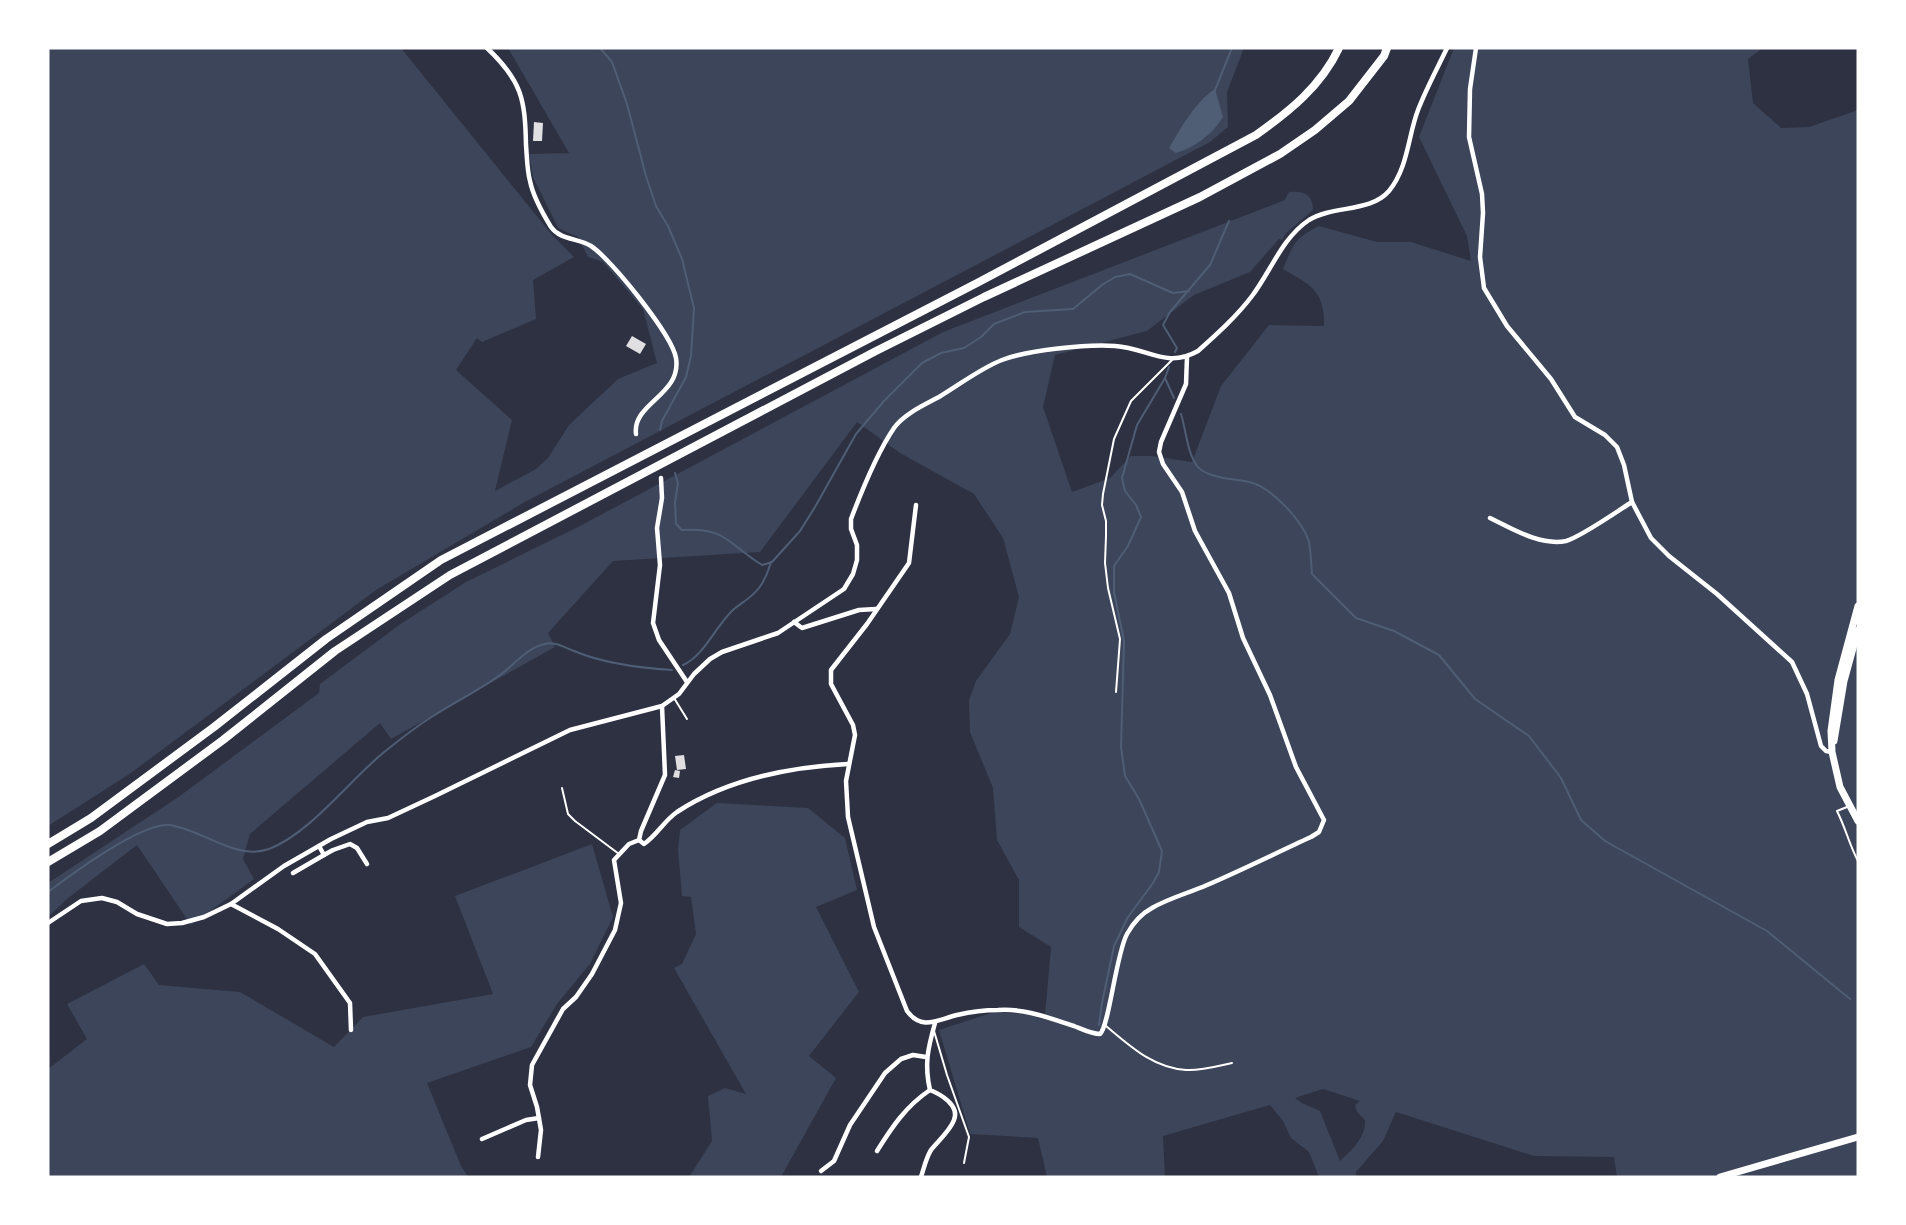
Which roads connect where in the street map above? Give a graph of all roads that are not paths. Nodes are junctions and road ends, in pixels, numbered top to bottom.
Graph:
1 (487, 48) edge
2 (1339, 48) edge
3 (1388, 48) edge
4 (1447, 48) edge
5 (1476, 48) edge
6 (1187, 357) junction
7 (1172, 360) junction
8 (636, 434) dead end
9 (661, 478) dead end
10 (1632, 502) junction
11 (916, 505) dead end
12 (1490, 518) dead end
13 (1858, 606) edge
14 (876, 609) junction
15 (794, 622) junction
16 (1858, 630) edge
17 (687, 682) junction
18 (1116, 692) dead end
19 (674, 698) junction
20 (662, 706) junction
21 (687, 719) dead end
22 (1832, 752) junction
23 (848, 764) junction
24 (562, 788) dead end
25 (1850, 805) junction
26 (1858, 821) edge
27 (639, 840) junction
28 (48, 844) edge
29 (319, 846) junction
30 (619, 854) junction
31 (324, 855) junction
32 (1858, 861) edge
33 (48, 862) edge
34 (367, 864) dead end
35 (293, 873) dead end
36 (231, 904) junction
37 (48, 923) edge
38 (934, 1026) junction
39 (1106, 1026) junction
40 (351, 1030) dead end
41 (926, 1057) junction
42 (1232, 1063) dead end
43 (930, 1090) junction
44 (539, 1118) junction
45 (1858, 1137) edge
46 (483, 1138) dead end
47 (877, 1151) dead end
48 (538, 1157) dead end
49 (964, 1163) dead end
50 (820, 1171) dead end
51 (921, 1177) edge
52 (1720, 1177) edge

1 - 8 street
2 - 28 highway
3 - 33 highway
4 - 6 street
5 - 10 street
6 - 7 street
6 - 39 street
7 - 15 street
7 - 18 lane
9 - 17 street
10 - 12 street
10 - 22 street
11 - 14 street
13 - 22 main road
14 - 15 street
14 - 23 street
15 - 17 street
16 - 22 main road
17 - 19 street
19 - 20 street
19 - 21 lane
20 - 27 street
20 - 29 street
22 - 25 main road
23 - 27 street
23 - 38 street
24 - 30 lane
25 - 26 main road
25 - 32 lane
27 - 30 street
29 - 31 street
29 - 36 street
30 - 44 street
31 - 34 street
31 - 35 street
36 - 37 street
36 - 40 street
38 - 39 street
38 - 41 street
38 - 49 lane
39 - 42 lane
41 - 43 street
41 - 50 street
43 - 47 street
43 - 51 street
44 - 46 street
44 - 48 street
45 - 52 main road

